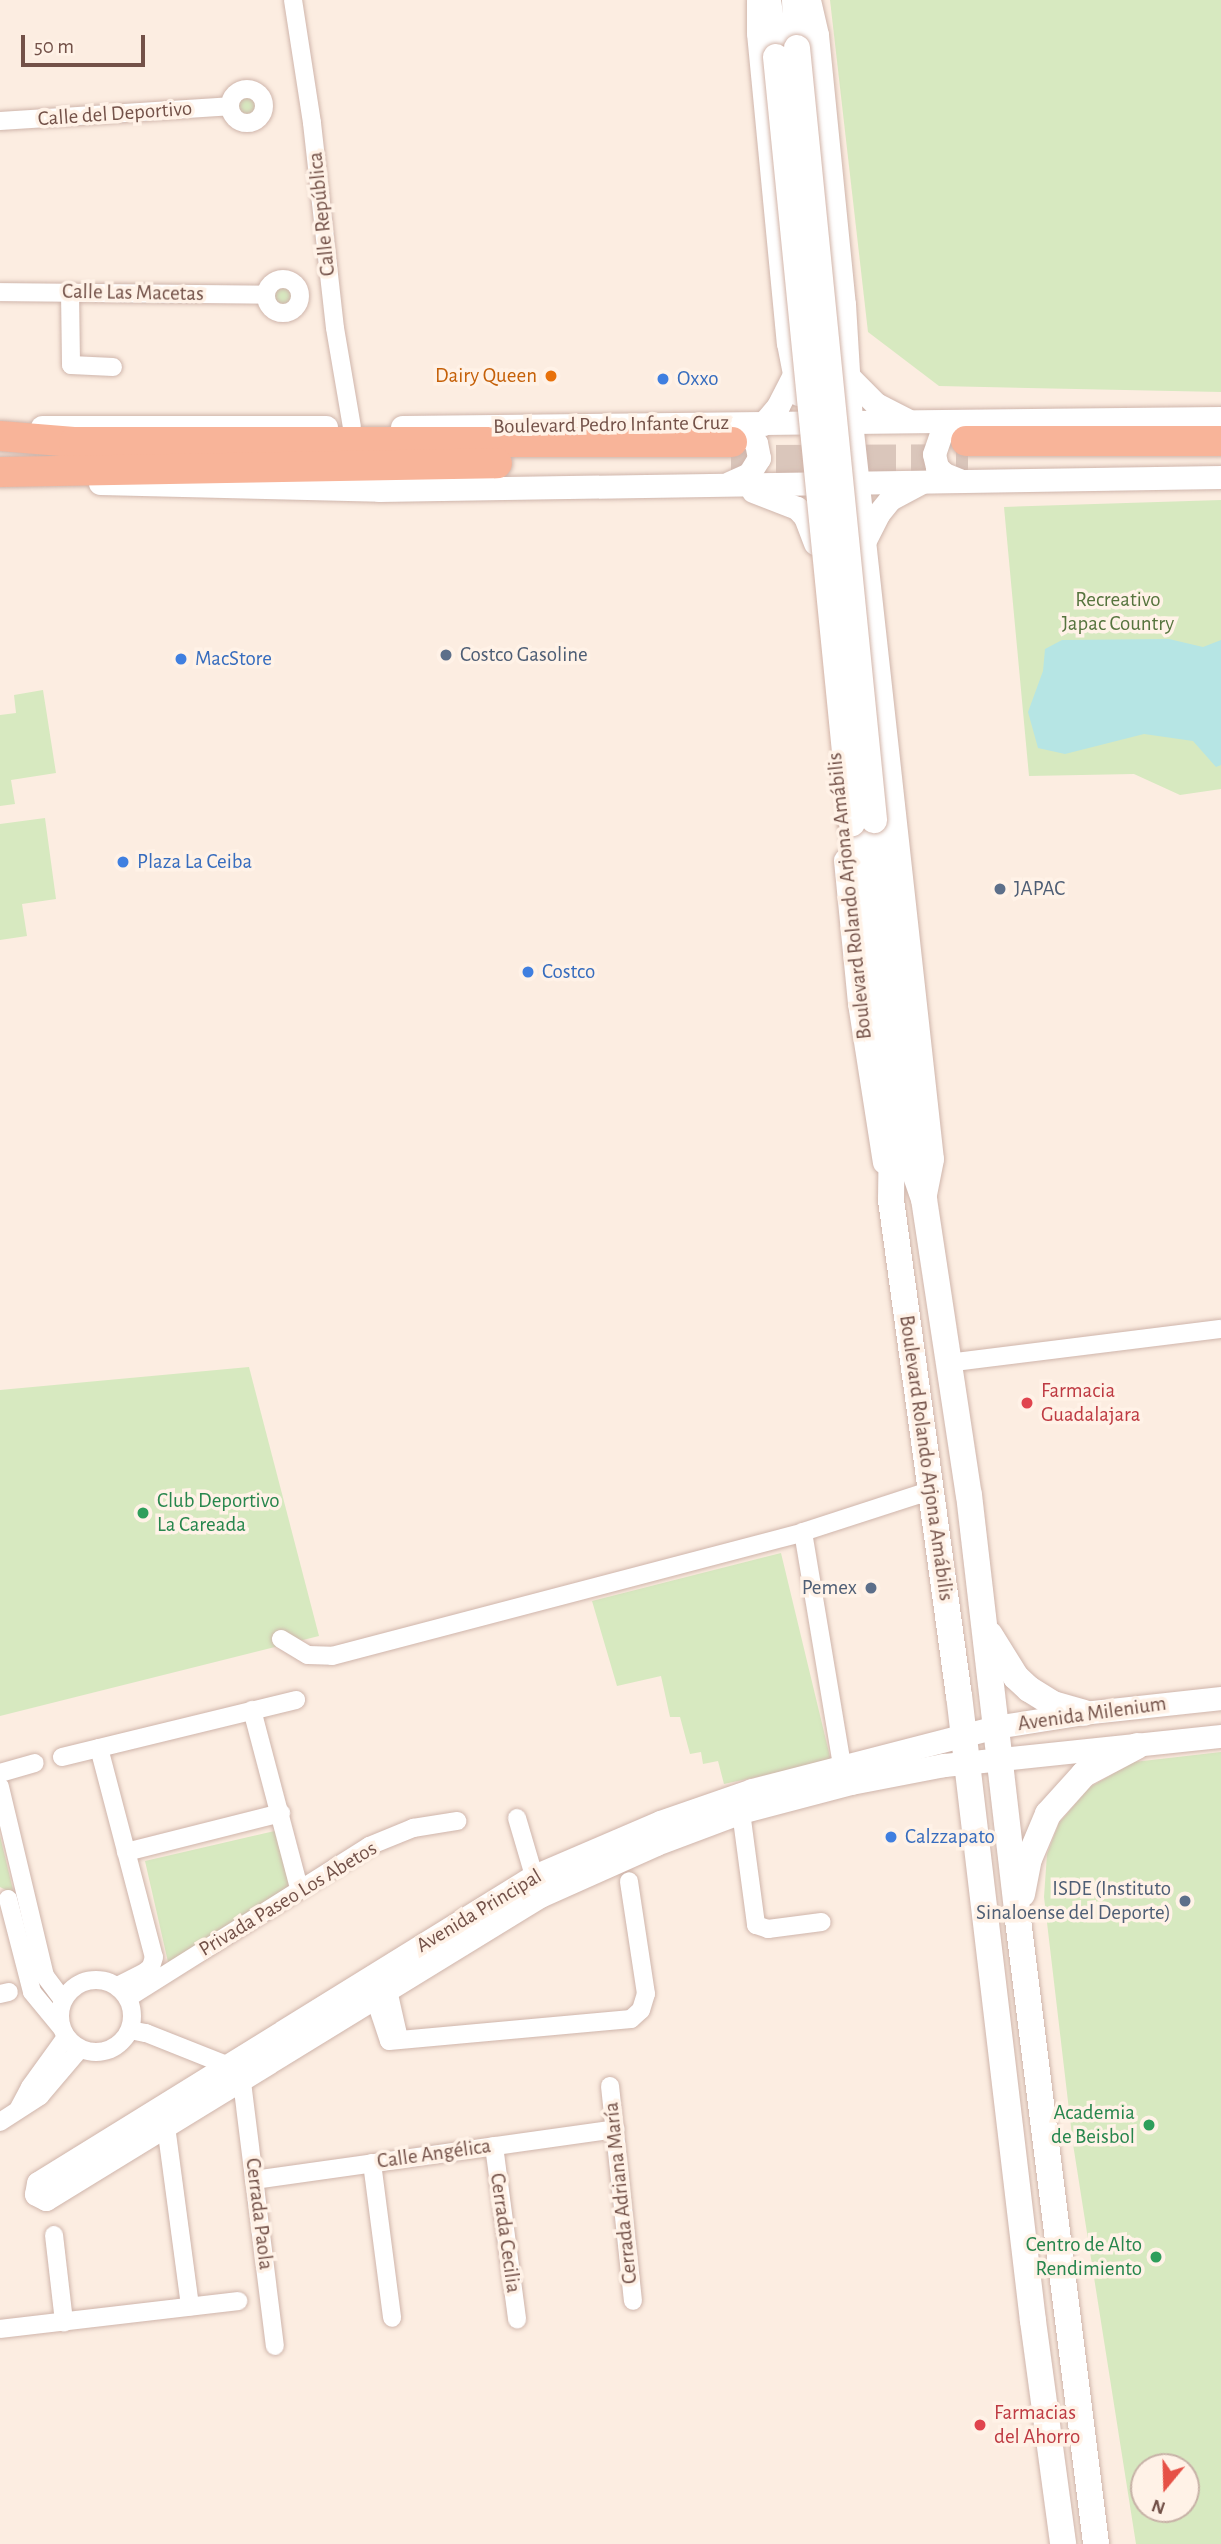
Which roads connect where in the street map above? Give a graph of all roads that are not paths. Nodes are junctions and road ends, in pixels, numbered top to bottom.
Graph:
1 (293, 0) edge
2 (758, 0) edge
3 (768, 0) edge
4 (795, 0) edge
5 (809, 0) edge
6 (786, 52) junction
7 (230, 106) dead end
8 (0, 121) edge
9 (0, 292) edge
10 (70, 292) junction
11 (265, 295) dead end
12 (113, 367) dead end
13 (795, 372) junction
14 (848, 376) junction
15 (850, 411) junction
16 (1221, 418) edge
17 (926, 422) junction
18 (803, 423) junction
19 (762, 424) junction
20 (352, 427) junction
21 (0, 428) edge
22 (0, 436) edge
23 (1221, 441) edge
24 (964, 450) junction
25 (1221, 458) edge
26 (731, 459) junction
27 (2, 472) edge
28 (1221, 477) edge
29 (924, 481) junction
30 (858, 482) junction
31 (809, 483) junction
32 (864, 542) junction
33 (815, 543) junction
34 (902, 1129) junction
35 (924, 1199) junction
36 (891, 1200) junction
37 (1221, 1329) edge
38 (947, 1363) junction
39 (929, 1492) junction
40 (803, 1532) junction
41 (985, 1627) junction
42 (281, 1639) dead end
43 (1221, 1698) edge
44 (296, 1700) dead end
45 (252, 1710) junction
46 (1084, 1713) junction
47 (996, 1727) junction
48 (1221, 1736) edge
49 (1138, 1746) junction
50 (99, 1748) junction
51 (965, 1749) junction
52 (62, 1757) dead end
53 (999, 1760) junction
54 (35, 1763) dead end
55 (842, 1765) junction
56 (0, 1773) edge
57 (0, 1787) edge
58 (281, 1812) junction
59 (741, 1812) junction
60 (517, 1818) dead end
61 (457, 1821) dead end
62 (126, 1852) junction
63 (629, 1881) dead end
64 (537, 1886) junction
65 (299, 1888) junction
66 (11, 1896) edge
67 (1018, 1920) junction
68 (822, 1922) dead end
69 (159, 1968) junction
70 (122, 1992) junction
71 (381, 1994) junction
72 (63, 2000) junction
73 (130, 2030) junction
74 (69, 2038) junction
75 (235, 2074) junction
76 (610, 2086) dead end
77 (162, 2118) junction
78 (0, 2122) edge
79 (615, 2129) junction
80 (494, 2146) junction
81 (372, 2163) junction
82 (254, 2180) junction
83 (47, 2188) dead end
84 (54, 2235) dead end
85 (238, 2301) dead end
86 (633, 2301) dead end
87 (190, 2306) junction
88 (392, 2318) dead end
89 (517, 2319) dead end
90 (64, 2322) junction
91 (0, 2329) edge
92 (275, 2346) dead end
93 (1063, 2544) edge
94 (1096, 2544) edge

1 - 20 street, Calle República
2 - 13 street, Boulevard Rolando Arjona Amábilis
3 - 6 main road
4 - 6 main road
5 - 14 street, Boulevard Rolando Arjona Amábilis
6 - 34 main road, Boulevard Rolando Arjona Amábilis, bridge
7 - 8 street, Calle del Deportivo
9 - 10 street, Calle Las Macetas
10 - 11 street, Calle Las Macetas
10 - 12 street
13 - 18 street, Boulevard Rolando Arjona Amábilis
13 - 19 street
14 - 15 street, Boulevard Rolando Arjona Amábilis
14 - 17 street
15 - 17 street, Boulevard Pedro Infante Cruz
15 - 18 street, Boulevard Pedro Infante Cruz
15 - 30 street, Boulevard Rolando Arjona Amábilis
16 - 24 street, Boulevard Pedro Infante Cruz
17 - 24 street, Boulevard Pedro Infante Cruz
18 - 19 street, Boulevard Pedro Infante Cruz
18 - 31 street, Boulevard Rolando Arjona Amábilis
19 - 26 street, Boulevard Pedro Infante Cruz
20 - 21 street, Boulevard Pedro Infante Cruz
20 - 26 street, Boulevard Pedro Infante Cruz
22 - 26 highway, Boulevard Pedro Infante Cruz
23 - 24 highway, Boulevard Pedro Infante Cruz
24 - 25 highway, Boulevard Pedro Infante Cruz
24 - 28 street, Boulevard Pedro Infante Cruz
24 - 29 street, Boulevard Pedro Infante Cruz
26 - 27 highway, Boulevard Pedro Infante Cruz
26 - 31 street, Boulevard Pedro Infante Cruz
26 - 33 street
29 - 30 street, Boulevard Pedro Infante Cruz
29 - 32 street
30 - 31 street, Boulevard Pedro Infante Cruz
30 - 32 street, Boulevard Rolando Arjona Amábilis
31 - 33 street, Boulevard Rolando Arjona Amábilis
32 - 35 street, Boulevard Rolando Arjona Amábilis
33 - 36 street, Boulevard Rolando Arjona Amábilis
34 - 35 main road
34 - 36 main road
35 - 38 main road, Boulevard Rolando Arjona Amábilis
36 - 39 main road, Boulevard Rolando Arjona Amábilis
37 - 38 street
38 - 41 main road, Boulevard Rolando Arjona Amábilis
39 - 40 street
39 - 51 main road, Boulevard Rolando Arjona Amábilis
40 - 42 street
40 - 55 street
41 - 46 main road
41 - 47 main road, Boulevard Rolando Arjona Amábilis
43 - 46 street, Avenida Milenium
44 - 45 street
45 - 50 street
45 - 58 street
46 - 47 street, Avenida Milenium
47 - 51 street, Avenida Milenium
47 - 53 main road, Boulevard Rolando Arjona Amábilis
48 - 49 street, Avenida Milenium
49 - 53 street, Avenida Milenium
49 - 67 main road
50 - 52 street
50 - 62 street
51 - 53 street, Avenida Milenium
51 - 55 street, Avenida Principal
51 - 59 street, Avenida Principal
51 - 93 main road, Boulevard Rolando Arjona Amábilis
53 - 67 main road, Boulevard Rolando Arjona Amábilis
54 - 56 street
55 - 64 street, Avenida Principal
57 - 66 street
58 - 62 street
58 - 65 street
59 - 64 street, Avenida Principal
59 - 68 street
60 - 64 street
61 - 65 street, Privada Paseo Los Abetos
62 - 69 street
63 - 71 street
64 - 71 street, Avenida Principal
64 - 75 street, Avenida Principal
65 - 69 street, Privada Paseo Los Abetos
66 - 72 street
66 - 74 street
67 - 94 main road, Boulevard Rolando Arjona Amábilis
69 - 70 street, Privada Paseo Los Abetos
70 - 72 street
70 - 73 street
71 - 75 street, Avenida Principal
72 - 74 street
73 - 74 street
73 - 75 street
74 - 78 street
75 - 77 street, Avenida Principal
75 - 82 street, Cerrada Paola
76 - 79 street, Cerrada Adriana María
77 - 83 street, Avenida Principal
77 - 87 street
79 - 80 street, Calle Angélica
79 - 86 street, Cerrada Adriana María
80 - 81 street, Calle Angélica
80 - 89 street, Cerrada Cecilia
81 - 82 street, Calle Angélica
81 - 88 street
82 - 92 street, Cerrada Paola
84 - 90 street
85 - 87 street
87 - 90 street
90 - 91 street

